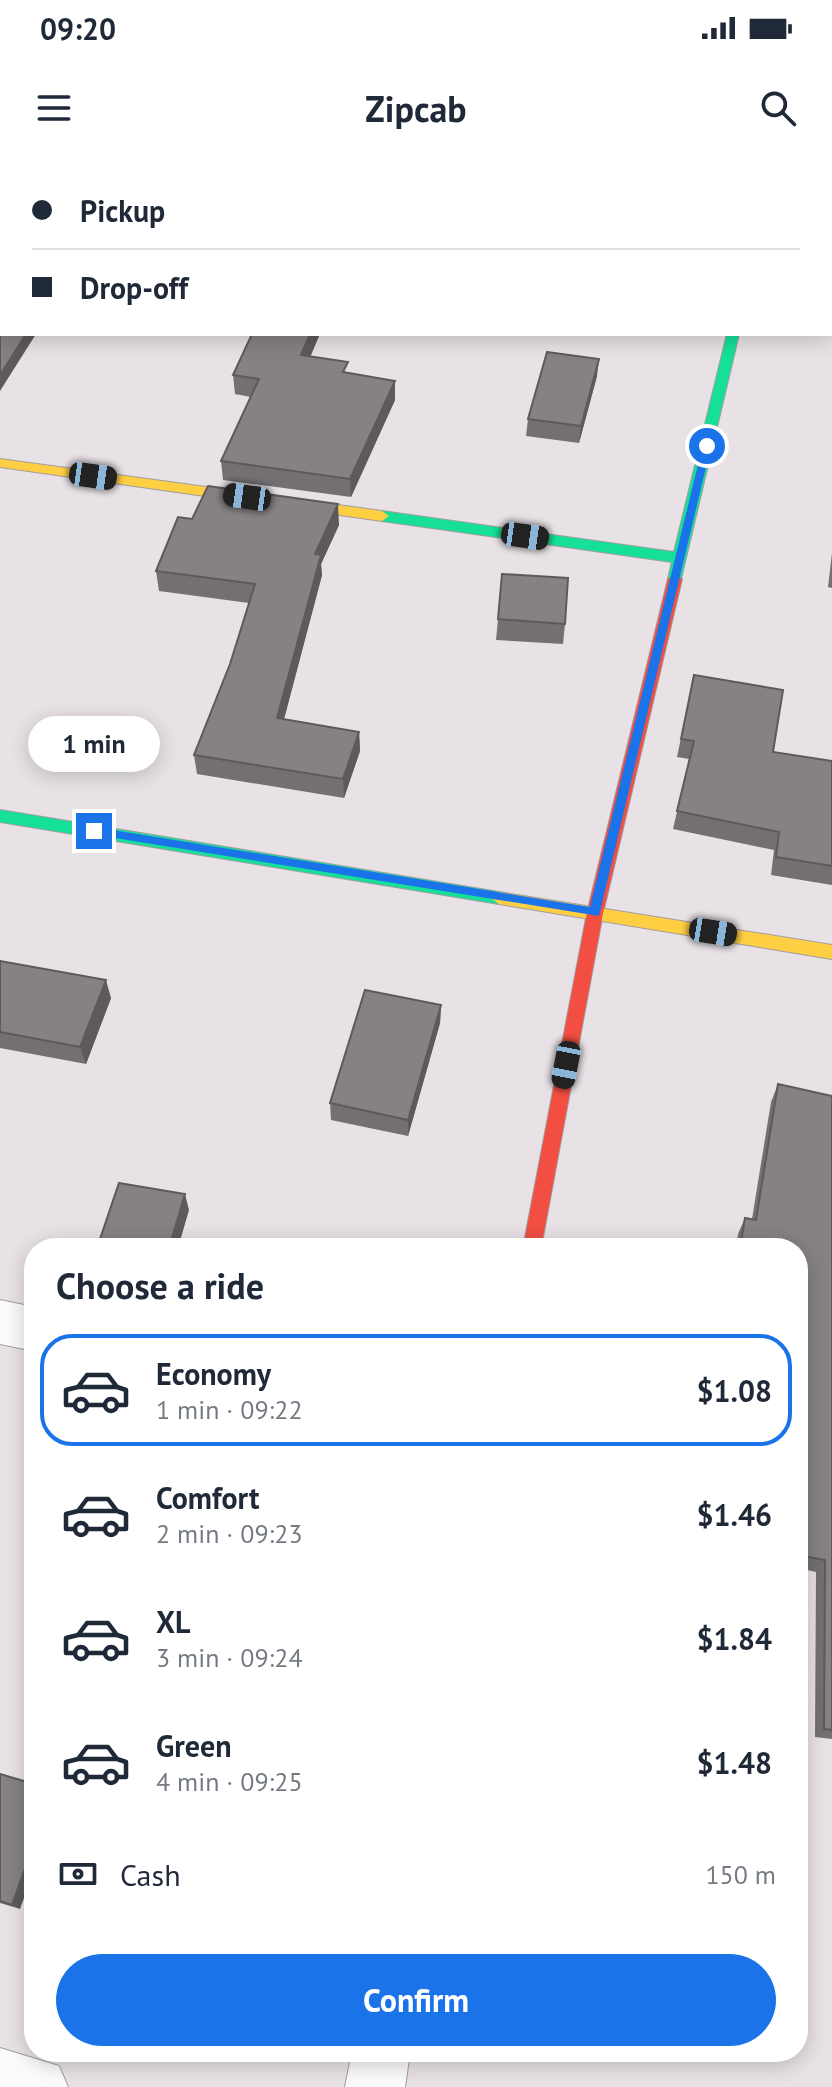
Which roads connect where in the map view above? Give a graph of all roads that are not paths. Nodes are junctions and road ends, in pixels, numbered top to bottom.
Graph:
1 (733, 336) edge
2 (0, 463) edge
3 (680, 558) junction
4 (0, 816) edge
5 (595, 913) junction
6 (832, 952) edge
7 (534, 1238) edge
8 (0, 1322) edge
9 (24, 1327) edge
10 (379, 2062) edge
11 (0, 2078) edge
12 (38, 2087) edge
13 (375, 2087) edge

1 - 3 street
2 - 3 street
3 - 5 street
4 - 5 street
5 - 6 street
5 - 7 street
8 - 9 street
10 - 13 street
11 - 12 street

